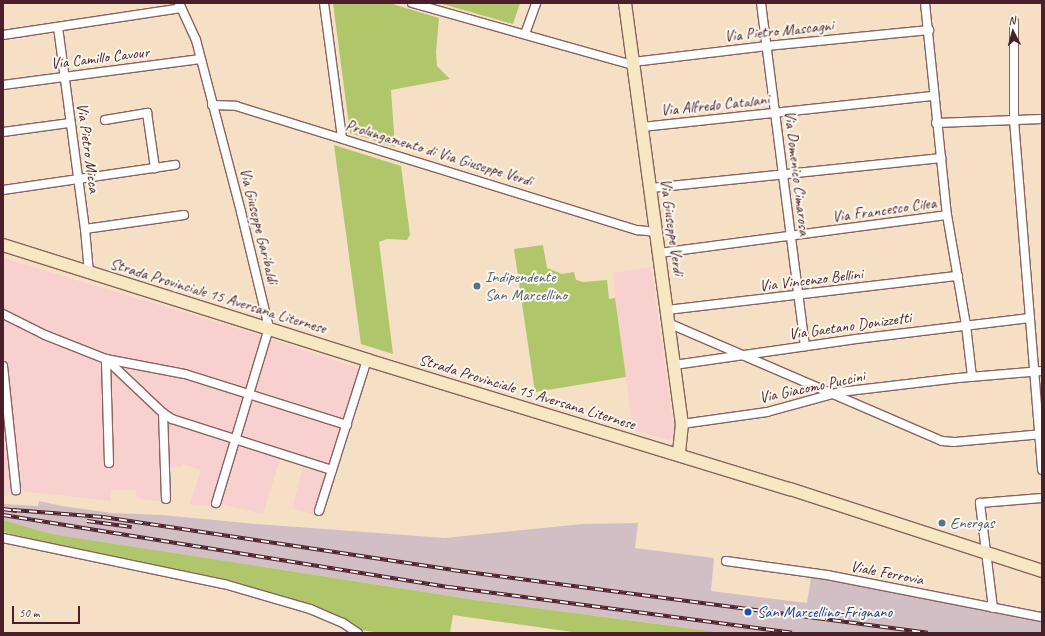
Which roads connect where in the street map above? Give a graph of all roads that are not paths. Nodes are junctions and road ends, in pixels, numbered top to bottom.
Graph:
1 (324, 3) edge
2 (412, 3) edge
3 (536, 3) edge
4 (625, 3) edge
5 (761, 3) edge
6 (925, 3) edge
7 (180, 5) edge
8 (1014, 22) dead end
9 (58, 27) junction
10 (929, 30) junction
11 (525, 34) junction
12 (3, 35) edge
13 (767, 46) junction
14 (200, 59) junction
15 (633, 64) junction
16 (64, 76) junction
17 (3, 85) edge
18 (934, 96) junction
19 (212, 105) junction
20 (776, 113) junction
21 (1042, 119) edge
22 (105, 120) dead end
23 (1014, 120) junction
24 (70, 123) junction
25 (936, 123) junction
26 (642, 127) junction
27 (3, 132) edge
28 (342, 138) junction
29 (941, 158) junction
30 (175, 165) dead end
31 (155, 168) junction
32 (783, 175) junction
33 (78, 180) junction
34 (651, 188) junction
35 (3, 190) edge
36 (184, 215) dead end
37 (947, 215) junction
38 (85, 229) junction
39 (656, 232) junction
40 (791, 236) junction
41 (3, 245) edge
42 (659, 253) junction
43 (89, 273) junction
44 (958, 276) junction
45 (799, 296) junction
46 (667, 310) junction
47 (3, 314) edge
48 (1030, 318) junction
49 (668, 323) junction
50 (966, 325) junction
51 (269, 328) junction
52 (806, 346) junction
53 (743, 355) junction
54 (106, 359) junction
55 (367, 360) junction
56 (674, 365) junction
57 (3, 366) edge
58 (1038, 371) edge
59 (972, 377) junction
60 (250, 394) junction
61 (831, 394) junction
62 (163, 413) junction
63 (682, 424) junction
64 (347, 425) junction
65 (1040, 434) edge
66 (235, 440) junction
67 (679, 455) junction
68 (109, 463) dead end
69 (332, 470) junction
70 (1042, 470) edge
71 (16, 490) dead end
72 (1042, 498) edge
73 (166, 499) dead end
74 (216, 503) dead end
75 (319, 511) dead end
76 (3, 538) edge
77 (986, 552) junction
78 (726, 561) dead end
79 (1042, 571) edge
80 (993, 608) junction
81 (1042, 618) edge
82 (358, 633) edge

1 - 28 street
2 - 11 street
3 - 11 street
4 - 15 main road, Via Giuseppe Verdi
5 - 13 street, Via Domenico Cimarosa
6 - 10 street
7 - 9 street
7 - 14 street, Via Giuseppe Garibaldi
8 - 23 street
9 - 12 street
9 - 16 street, Via Pietro Micca
10 - 13 street, Via Pietro Mascagni
10 - 18 street
11 - 15 street
13 - 15 street, Via Pietro Mascagni
13 - 20 street, Via Domenico Cimarosa
14 - 16 street, Via Camillo Cavour
14 - 19 street, Via Giuseppe Garibaldi
15 - 26 main road, Via Giuseppe Verdi
16 - 17 street, Via Camillo Cavour
16 - 24 street, Via Pietro Micca
18 - 20 street, Via Alfredo Catalani
18 - 25 street
19 - 28 street, Prolungamento di Via Giuseppe Verdi
19 - 51 street, Via Giuseppe Garibaldi
20 - 26 street, Via Alfredo Catalani
20 - 32 street, Via Domenico Cimarosa
21 - 23 street
22 - 31 street
23 - 25 street
23 - 48 street
24 - 27 street
24 - 33 street, Via Pietro Micca
25 - 29 street
26 - 34 main road, Via Giuseppe Verdi
28 - 39 street, Prolungamento di Via Giuseppe Verdi
29 - 32 street
29 - 37 street
30 - 31 street
31 - 33 street
32 - 34 street
32 - 40 street, Via Domenico Cimarosa
33 - 35 street
33 - 38 street, Via Pietro Micca
34 - 39 main road, Via Giuseppe Verdi
36 - 38 street
37 - 40 street, Via Francesco Cilea
37 - 44 street
38 - 43 street, Via Pietro Micca
39 - 42 main road, Via Giuseppe Verdi
40 - 42 street, Via Francesco Cilea
40 - 45 street, Via Domenico Cimarosa
41 - 43 main road, Strada Provinciale 15 Aversana Liternese
42 - 46 main road, Via Giuseppe Verdi
43 - 51 main road, Strada Provinciale 15 Aversana Liternese
44 - 45 street, Via Vincenzo Bellini
44 - 50 street
45 - 46 street, Via Vincenzo Bellini
45 - 52 street, Via Domenico Cimarosa
46 - 49 main road, Via Giuseppe Verdi
47 - 54 street
48 - 50 street, Via Gaetano Donizzetti
48 - 58 street
49 - 53 street
49 - 56 main road, Via Giuseppe Verdi
50 - 52 street, Via Gaetano Donizzetti
50 - 59 street
51 - 55 main road, Strada Provinciale 15 Aversana Liternese
51 - 60 street, Via Giuseppe Garibaldi
52 - 53 street, Via Gaetano Donizzetti
53 - 56 street, Via Gaetano Donizzetti
53 - 61 street
54 - 60 street
54 - 62 street
54 - 68 street
55 - 64 street
55 - 67 main road, Strada Provinciale 15 Aversana Liternese
56 - 63 main road, Via Giuseppe Verdi
57 - 71 street
58 - 59 street, Via Giacomo Puccini
58 - 65 street
59 - 61 street, Via Giacomo Puccini
60 - 64 street
60 - 66 street, Via Giuseppe Garibaldi
61 - 63 street, Via Giacomo Puccini
61 - 65 street
62 - 66 street
62 - 73 street
63 - 67 main road, Via Giuseppe Verdi
64 - 69 street
65 - 70 street
66 - 69 street
66 - 74 street, Via Giuseppe Garibaldi
67 - 77 main road, Strada Provinciale 15 Aversana Liternese
69 - 75 street
72 - 77 street
76 - 82 street
77 - 79 main road, Strada Provinciale 15 Aversana Liternese
77 - 80 street
78 - 80 street, Viale Ferrovia
80 - 81 street, Viale Ferrovia

